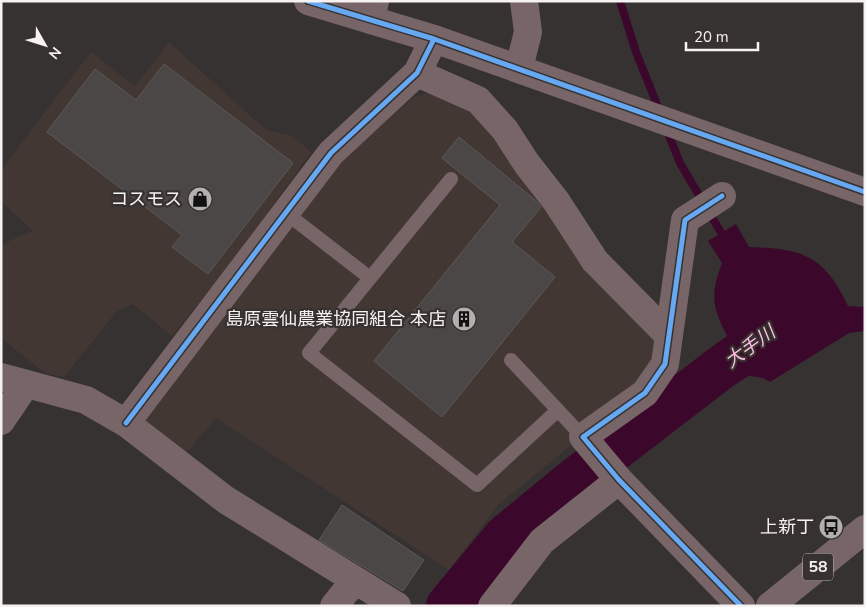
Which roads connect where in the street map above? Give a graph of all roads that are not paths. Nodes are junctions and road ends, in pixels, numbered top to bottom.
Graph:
1 (308, 1) edge
2 (524, 1) edge
3 (373, 11) edge
4 (434, 39) junction
5 (518, 68) junction
6 (417, 73) junction
7 (451, 179) dead end
8 (865, 192) edge
9 (722, 196) dead end
10 (286, 213) junction
11 (370, 278) junction
12 (668, 335) junction
13 (511, 360) dead end
14 (14, 380) edge
15 (558, 410) junction
16 (1, 422) edge
17 (126, 423) junction
18 (588, 442) junction
19 (616, 476) junction
20 (865, 529) edge
21 (355, 580) junction
22 (334, 606) edge
23 (397, 606) edge
24 (492, 606) edge
25 (742, 606) edge
26 (770, 606) edge

1 - 3 street
2 - 5 street
3 - 4 street
4 - 5 street
4 - 6 street
5 - 8 street
6 - 10 street
6 - 12 street
7 - 11 lane
9 - 12 street
10 - 11 lane
10 - 17 street
11 - 15 lane
12 - 18 street
13 - 15 lane
14 - 16 street
14 - 17 street
15 - 18 lane
17 - 21 street
18 - 19 street
19 - 24 street
19 - 25 street
20 - 26 street, 58
21 - 22 street
21 - 23 street

